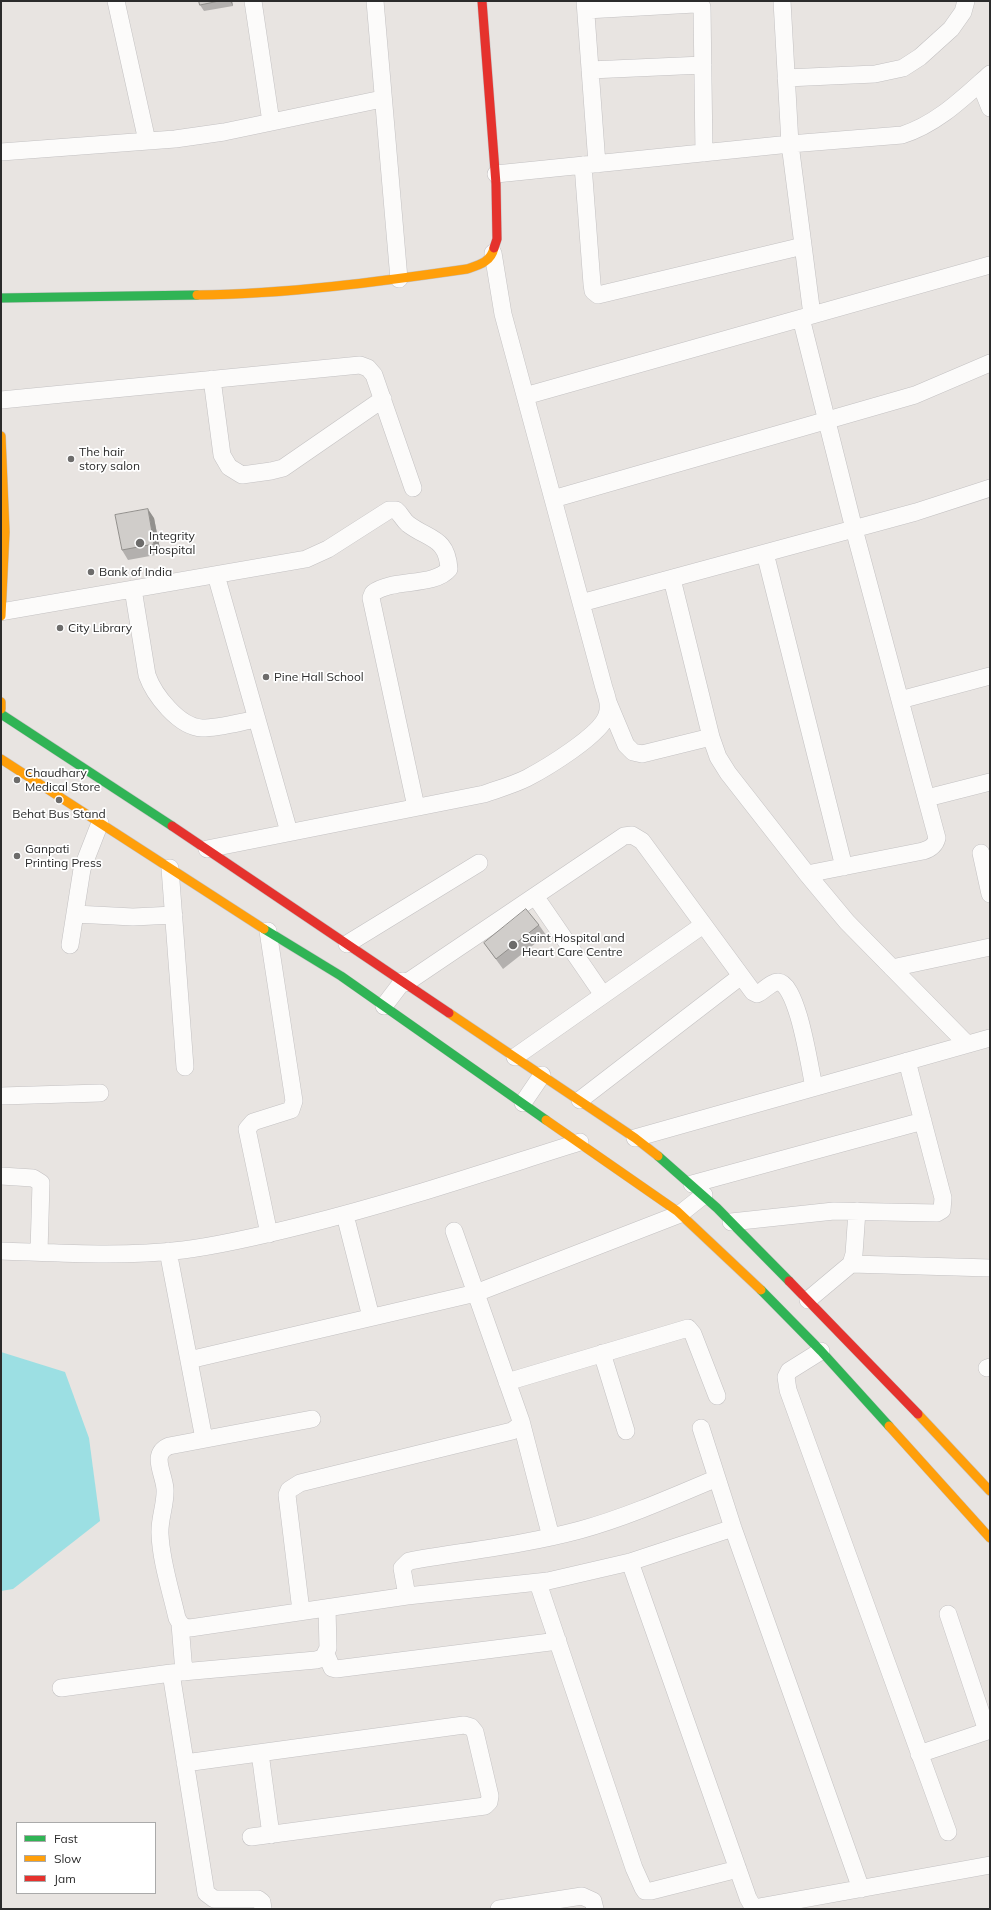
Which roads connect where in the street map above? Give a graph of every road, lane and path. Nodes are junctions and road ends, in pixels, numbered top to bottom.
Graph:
1 (116, 1) edge
2 (253, 1) edge
3 (375, 1) edge
4 (482, 1) edge
5 (782, 1) edge
6 (966, 1) edge
7 (585, 5) edge
8 (703, 64) junction
9 (590, 70) junction
10 (786, 78) junction
11 (985, 79) edge
12 (382, 99) junction
13 (990, 108) edge
14 (271, 122) junction
15 (147, 141) junction
16 (790, 144) junction
17 (1, 152) edge
18 (704, 153) junction
19 (590, 164) junction
20 (496, 174) junction
21 (803, 246) junction
22 (493, 254) junction
23 (990, 265) edge
24 (399, 279) junction
25 (1, 298) edge
26 (807, 316) junction
27 (990, 363) edge
28 (212, 379) junction
29 (525, 396) junction
30 (383, 399) junction
31 (1, 400) edge
32 (828, 421) junction
33 (1, 436) edge
34 (412, 488) dead end
35 (990, 488) edge
36 (553, 499) junction
37 (854, 529) junction
38 (765, 553) junction
39 (216, 575) junction
40 (672, 579) junction
41 (133, 589) junction
42 (582, 603) junction
43 (1, 612) edge
44 (1, 616) edge
45 (990, 676) edge
46 (900, 700) junction
47 (1, 702) edge
48 (608, 702) junction
49 (1, 708) edge
50 (1, 714) edge
51 (257, 719) junction
52 (711, 737) junction
53 (1, 759) edge
54 (990, 782) edge
55 (927, 798) junction
56 (416, 807) junction
57 (100, 823) junction
58 (289, 832) junction
59 (207, 849) junction
60 (981, 853) dead end
61 (479, 863) dead end
62 (844, 867) junction
63 (170, 868) junction
64 (807, 874) junction
65 (990, 894) edge
66 (535, 896) junction
67 (75, 914) junction
68 (174, 915) junction
69 (703, 925) junction
70 (268, 931) junction
71 (347, 944) junction
72 (70, 945) dead end
73 (990, 946) edge
74 (892, 968) junction
75 (741, 976) junction
76 (396, 992) junction
77 (603, 995) junction
78 (988, 1042) edge
79 (967, 1044) junction
80 (515, 1057) junction
81 (907, 1061) junction
82 (185, 1068) dead end
83 (540, 1079) junction
84 (814, 1087) junction
85 (100, 1093) dead end
86 (1, 1096) edge
87 (525, 1100) junction
88 (580, 1100) junction
89 (923, 1121) junction
90 (635, 1138) junction
91 (580, 1142) junction
92 (1, 1176) edge
93 (692, 1184) junction
94 (692, 1205) junction
95 (857, 1211) junction
96 (345, 1215) junction
97 (731, 1222) junction
98 (454, 1231) dead end
99 (269, 1234) junction
100 (1, 1251) edge
101 (168, 1251) junction
102 (39, 1252) junction
103 (851, 1264) junction
104 (990, 1268) edge
105 (476, 1293) junction
106 (808, 1300) junction
107 (371, 1317) junction
108 (821, 1352) junction
109 (602, 1353) junction
110 (189, 1360) junction
111 (507, 1382) junction
112 (717, 1396) dead end
113 (312, 1419) dead end
114 (521, 1421) junction
115 (701, 1428) dead end
116 (626, 1431) dead end
117 (204, 1439) junction
118 (717, 1478) junction
119 (990, 1491) edge
120 (733, 1528) junction
121 (551, 1537) junction
122 (990, 1538) edge
123 (630, 1562) junction
124 (538, 1583) junction
125 (407, 1596) junction
126 (327, 1608) junction
127 (301, 1611) junction
128 (948, 1614) dead end
129 (180, 1624) junction
130 (558, 1641) junction
131 (326, 1654) junction
132 (177, 1673) junction
133 (61, 1688) dead end
134 (988, 1730) edge
135 (260, 1753) junction
136 (920, 1754) junction
137 (185, 1763) junction
138 (948, 1832) dead end
139 (271, 1835) junction
140 (251, 1837) dead end
141 (990, 1865) edge
142 (738, 1869) junction
143 (862, 1888) junction
144 (797, 1905) edge
145 (263, 1909) edge
146 (499, 1909) edge
147 (595, 1909) edge

1 - 15 street
2 - 14 street
3 - 12 street
4 - 20 main road
5 - 10 street
6 - 10 street
7 - 8 street
7 - 9 street
8 - 9 street
8 - 18 street
9 - 19 street
10 - 16 street
11 - 13 street
11 - 16 street
12 - 14 street
12 - 24 street
14 - 15 street
15 - 17 street
16 - 18 street
16 - 21 street
18 - 19 street
19 - 20 street
19 - 21 street
20 - 22 main road
21 - 26 street
22 - 24 main road
22 - 29 street
23 - 26 street
24 - 25 main road
26 - 29 street
26 - 32 street
27 - 32 street
28 - 30 street
28 - 30 street
28 - 31 street
29 - 36 street
30 - 34 street
32 - 36 street
32 - 37 street
33 - 43 main road
35 - 37 street
36 - 42 street
37 - 38 street
37 - 46 street
38 - 40 street
38 - 62 street
39 - 41 street
39 - 51 street
39 - 56 street
40 - 42 street
40 - 52 street
41 - 43 street
41 - 51 street
42 - 48 street
43 - 44 main road
45 - 46 street
46 - 55 street
47 - 49 main road
48 - 52 street
48 - 56 street
50 - 59 main road
51 - 58 street
52 - 64 street
53 - 57 main road
54 - 55 street
55 - 62 street
56 - 58 street
57 - 63 main road
57 - 67 street
58 - 59 street
59 - 71 main road
60 - 65 street
61 - 71 street
62 - 64 street
63 - 68 street
63 - 70 main road
64 - 74 street
66 - 69 street
66 - 76 street
66 - 77 street
67 - 68 street
67 - 72 street
68 - 82 street
69 - 75 street
69 - 77 street
70 - 76 main road
70 - 99 street
71 - 76 main road
73 - 74 street
74 - 79 street
75 - 84 street
75 - 88 street
76 - 80 main road
76 - 87 main road
77 - 80 street
78 - 79 street
79 - 81 street
80 - 83 main road
81 - 84 street
81 - 89 street
83 - 87 street
83 - 88 main road
84 - 90 street
85 - 86 street
87 - 91 main road
88 - 90 main road
89 - 93 street
89 - 95 street
90 - 93 main road
91 - 94 main road
91 - 96 street
92 - 102 street
93 - 94 main road
94 - 97 main road
94 - 105 street
94 - 108 main road
95 - 97 street
95 - 103 street
96 - 99 street
96 - 107 street
97 - 106 main road
98 - 105 street
99 - 101 street
100 - 102 street
101 - 102 street
101 - 110 street
103 - 104 street
103 - 106 street
105 - 107 street
105 - 111 street
106 - 119 main road
107 - 110 street
108 - 122 main road
108 - 136 street
109 - 111 street
109 - 112 street
109 - 116 street
110 - 117 street
111 - 114 street
113 - 117 street
114 - 121 street
114 - 127 street
115 - 118 street
117 - 129 street
118 - 120 street
118 - 121 street
120 - 123 street
120 - 143 street
121 - 125 street
123 - 124 street
123 - 142 street
124 - 125 street
124 - 130 street
125 - 126 street
126 - 127 street
126 - 131 street
127 - 129 street
128 - 134 street
129 - 132 street
130 - 131 street
130 - 142 street
131 - 132 street
132 - 133 street
132 - 137 street
134 - 136 street
135 - 137 street
135 - 139 street
135 - 139 street
136 - 138 street
137 - 145 street
139 - 140 street
141 - 143 street
142 - 144 street
143 - 144 street
146 - 147 street

